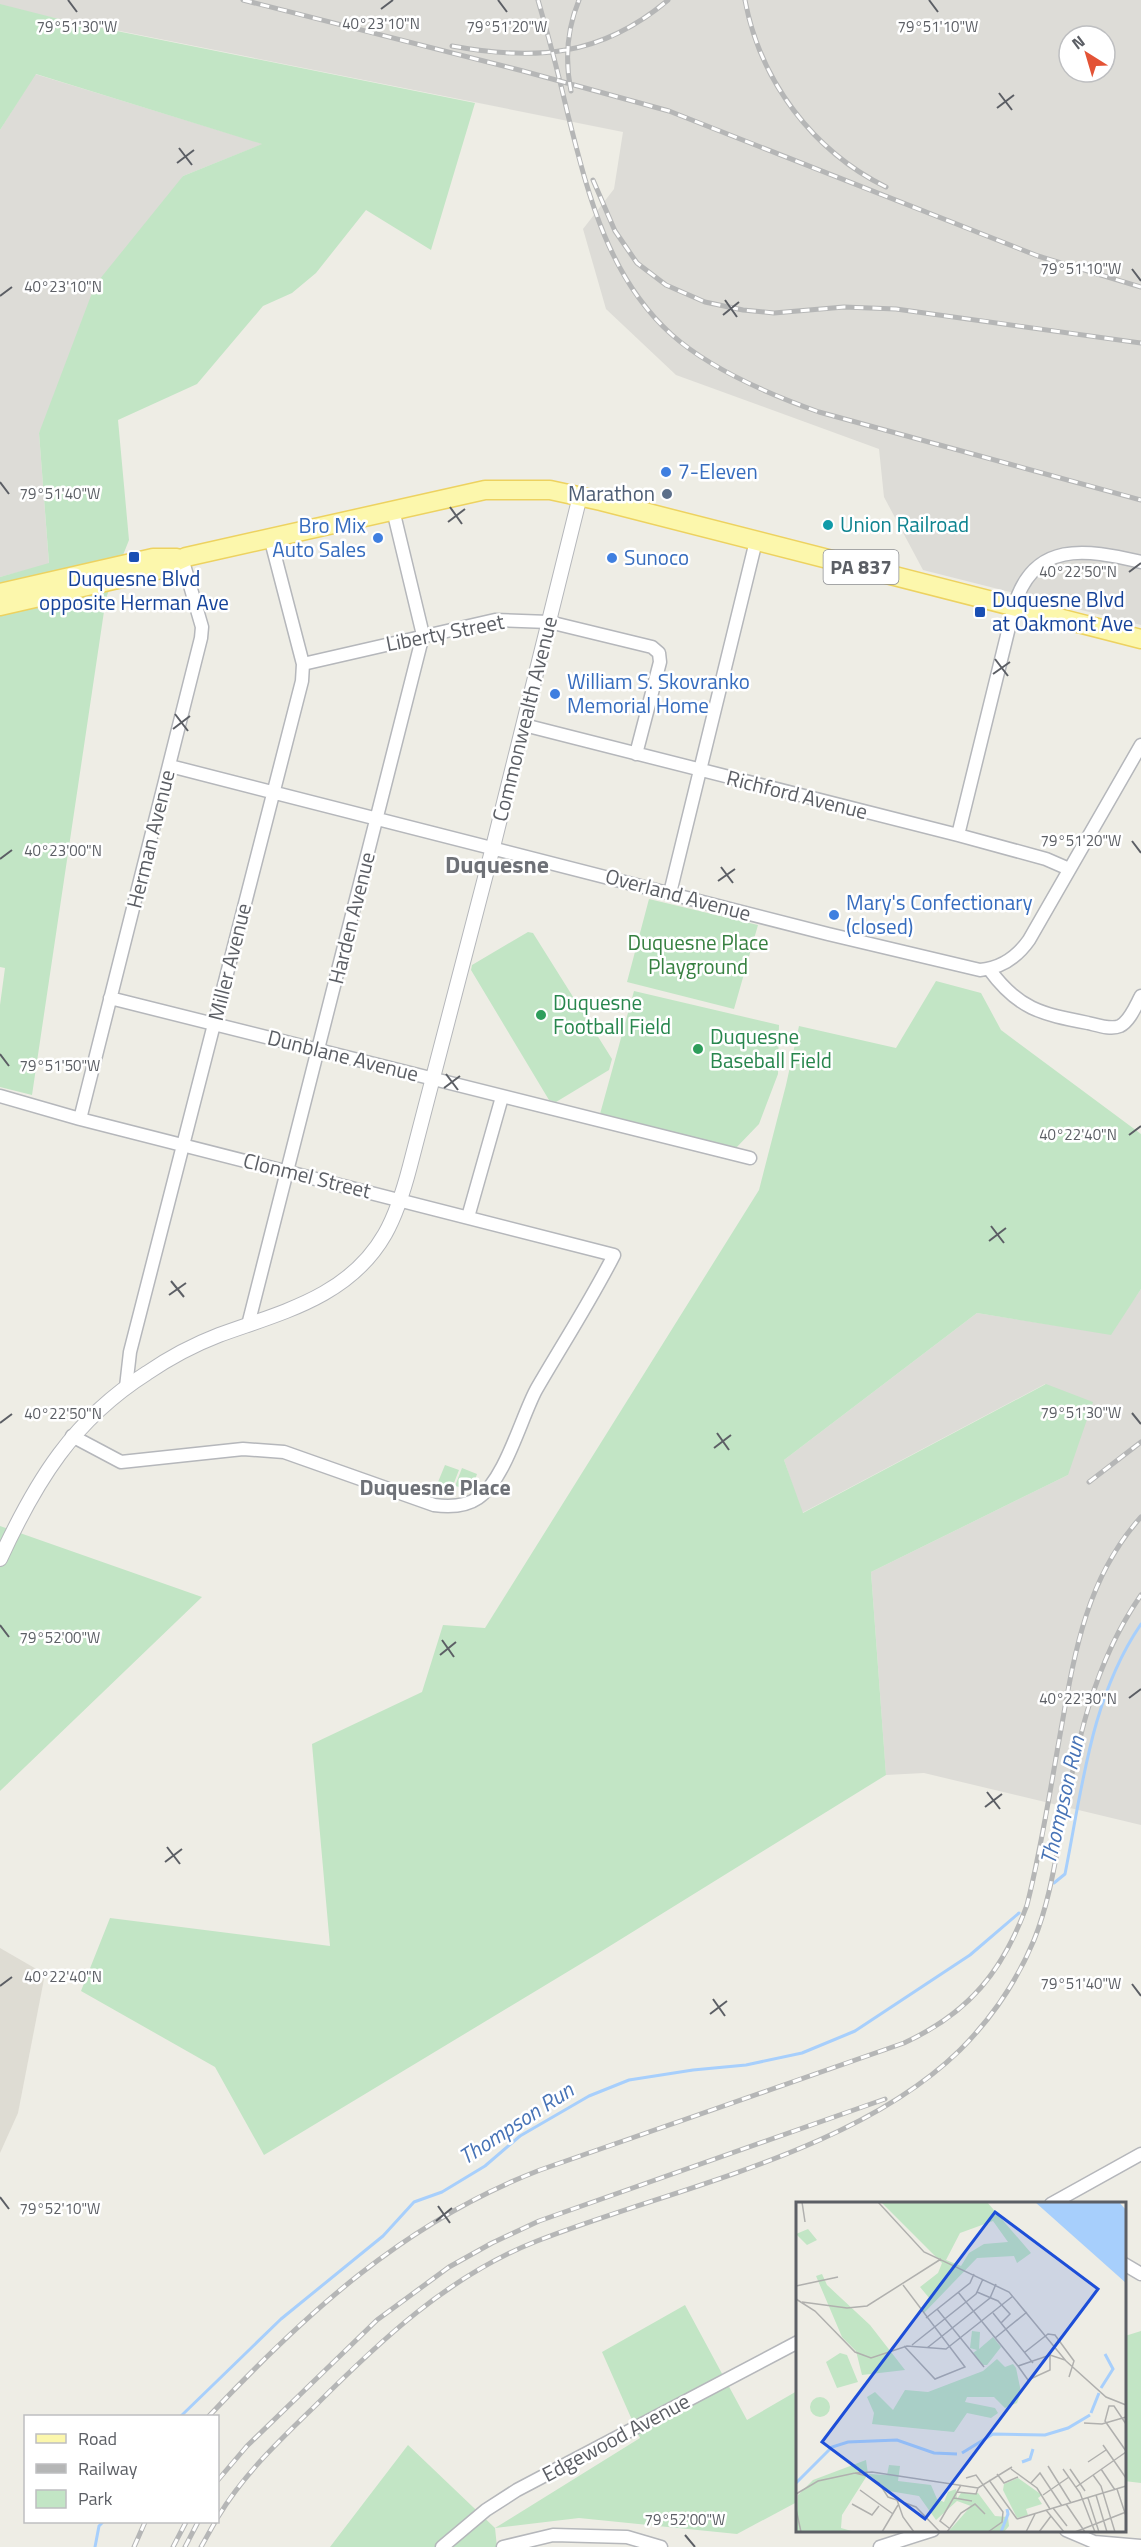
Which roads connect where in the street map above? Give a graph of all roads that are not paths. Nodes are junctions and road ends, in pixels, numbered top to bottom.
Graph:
1 (580, 496) junction
2 (393, 510) junction
3 (270, 537) junction
4 (756, 541) junction
5 (183, 558) junction
6 (1141, 562) edge
7 (137, 568) junction
8 (0, 593) edge
9 (0, 606) edge
10 (1014, 607) junction
11 (549, 622) junction
12 (423, 635) junction
13 (1141, 639) edge
14 (303, 664) junction
15 (524, 725) junction
16 (1141, 745) edge
17 (636, 754) junction
18 (170, 766) junction
19 (699, 770) junction
20 (273, 792) junction
21 (378, 818) junction
22 (958, 835) junction
23 (494, 847) junction
24 (1069, 869) junction
25 (670, 893) junction
26 (989, 969) junction
27 (1141, 996) edge
28 (110, 998) junction
29 (214, 1024) junction
30 (318, 1050) junction
31 (433, 1079) junction
32 (0, 1096) edge
33 (502, 1097) junction
34 (80, 1119) junction
35 (184, 1146) junction
36 (750, 1158) dead end
37 (287, 1171) junction
38 (400, 1200) junction
39 (468, 1217) junction
40 (248, 1325) junction
41 (126, 1387) junction
42 (72, 1436) junction
43 (0, 1558) edge
44 (1141, 2154) edge
45 (1055, 2202) edge
46 (1126, 2265) edge
47 (1141, 2274) edge
48 (796, 2343) edge
49 (927, 2532) edge
50 (1070, 2532) edge
51 (1094, 2545) edge
52 (1141, 2546) edge
53 (442, 2547) edge
54 (503, 2547) edge
55 (662, 2547) edge
56 (880, 2547) edge

1 - 2 main road, PA 837
1 - 4 main road, PA 837
1 - 11 street, Commonwealth Avenue
2 - 3 main road, PA 837
2 - 12 street, Harden Avenue
3 - 5 main road, PA 837
3 - 14 street, Miller Avenue
4 - 10 main road, PA 837
4 - 19 street
5 - 7 main road, PA 837
5 - 18 street, Herman Avenue
6 - 10 street
7 - 8 main road, PA 837
7 - 9 main road, PA 837
10 - 13 main road, PA 837
10 - 22 street
11 - 12 street, Liberty Street
11 - 15 street, Commonwealth Avenue
11 - 17 street, Liberty Street
12 - 14 street, Liberty Street
12 - 21 street, Harden Avenue
14 - 20 street, Miller Avenue
15 - 17 street, Richford Avenue
15 - 23 street, Commonwealth Avenue
16 - 24 street
17 - 19 street, Richford Avenue
18 - 20 street, Overland Avenue
18 - 28 street, Herman Avenue
19 - 22 street, Richford Avenue
19 - 25 street
20 - 21 street, Overland Avenue
20 - 29 street, Miller Avenue
21 - 23 street, Overland Avenue
21 - 30 street, Harden Avenue
22 - 24 street, Richford Avenue
23 - 25 street, Overland Avenue
23 - 31 street, Commonwealth Avenue
24 - 26 street
25 - 26 street, Overland Avenue
26 - 27 street
28 - 29 street, Dunblane Avenue
28 - 34 street, Herman Avenue
29 - 30 street, Dunblane Avenue
29 - 35 street, Miller Avenue
30 - 31 street, Dunblane Avenue
30 - 37 street, Harden Avenue
31 - 33 street, Dunblane Avenue
31 - 38 street, Commonwealth Avenue
32 - 34 street, Clonmel Street
33 - 36 street, Dunblane Avenue
33 - 39 street
34 - 35 street, Clonmel Street
35 - 37 street, Clonmel Street
35 - 41 street, Miller Avenue
37 - 38 street, Clonmel Street
37 - 40 street, Harden Avenue
38 - 39 street, Clonmel Street
38 - 40 street, Commonwealth Avenue
39 - 42 street, Clonmel Street
40 - 41 street, Commonwealth Avenue
41 - 42 street, Commonwealth Avenue
42 - 43 street, Commonwealth Avenue
44 - 45 street
46 - 47 street
48 - 53 street, Edgewood Avenue
49 - 56 street
50 - 51 street
51 - 52 street
54 - 55 street

